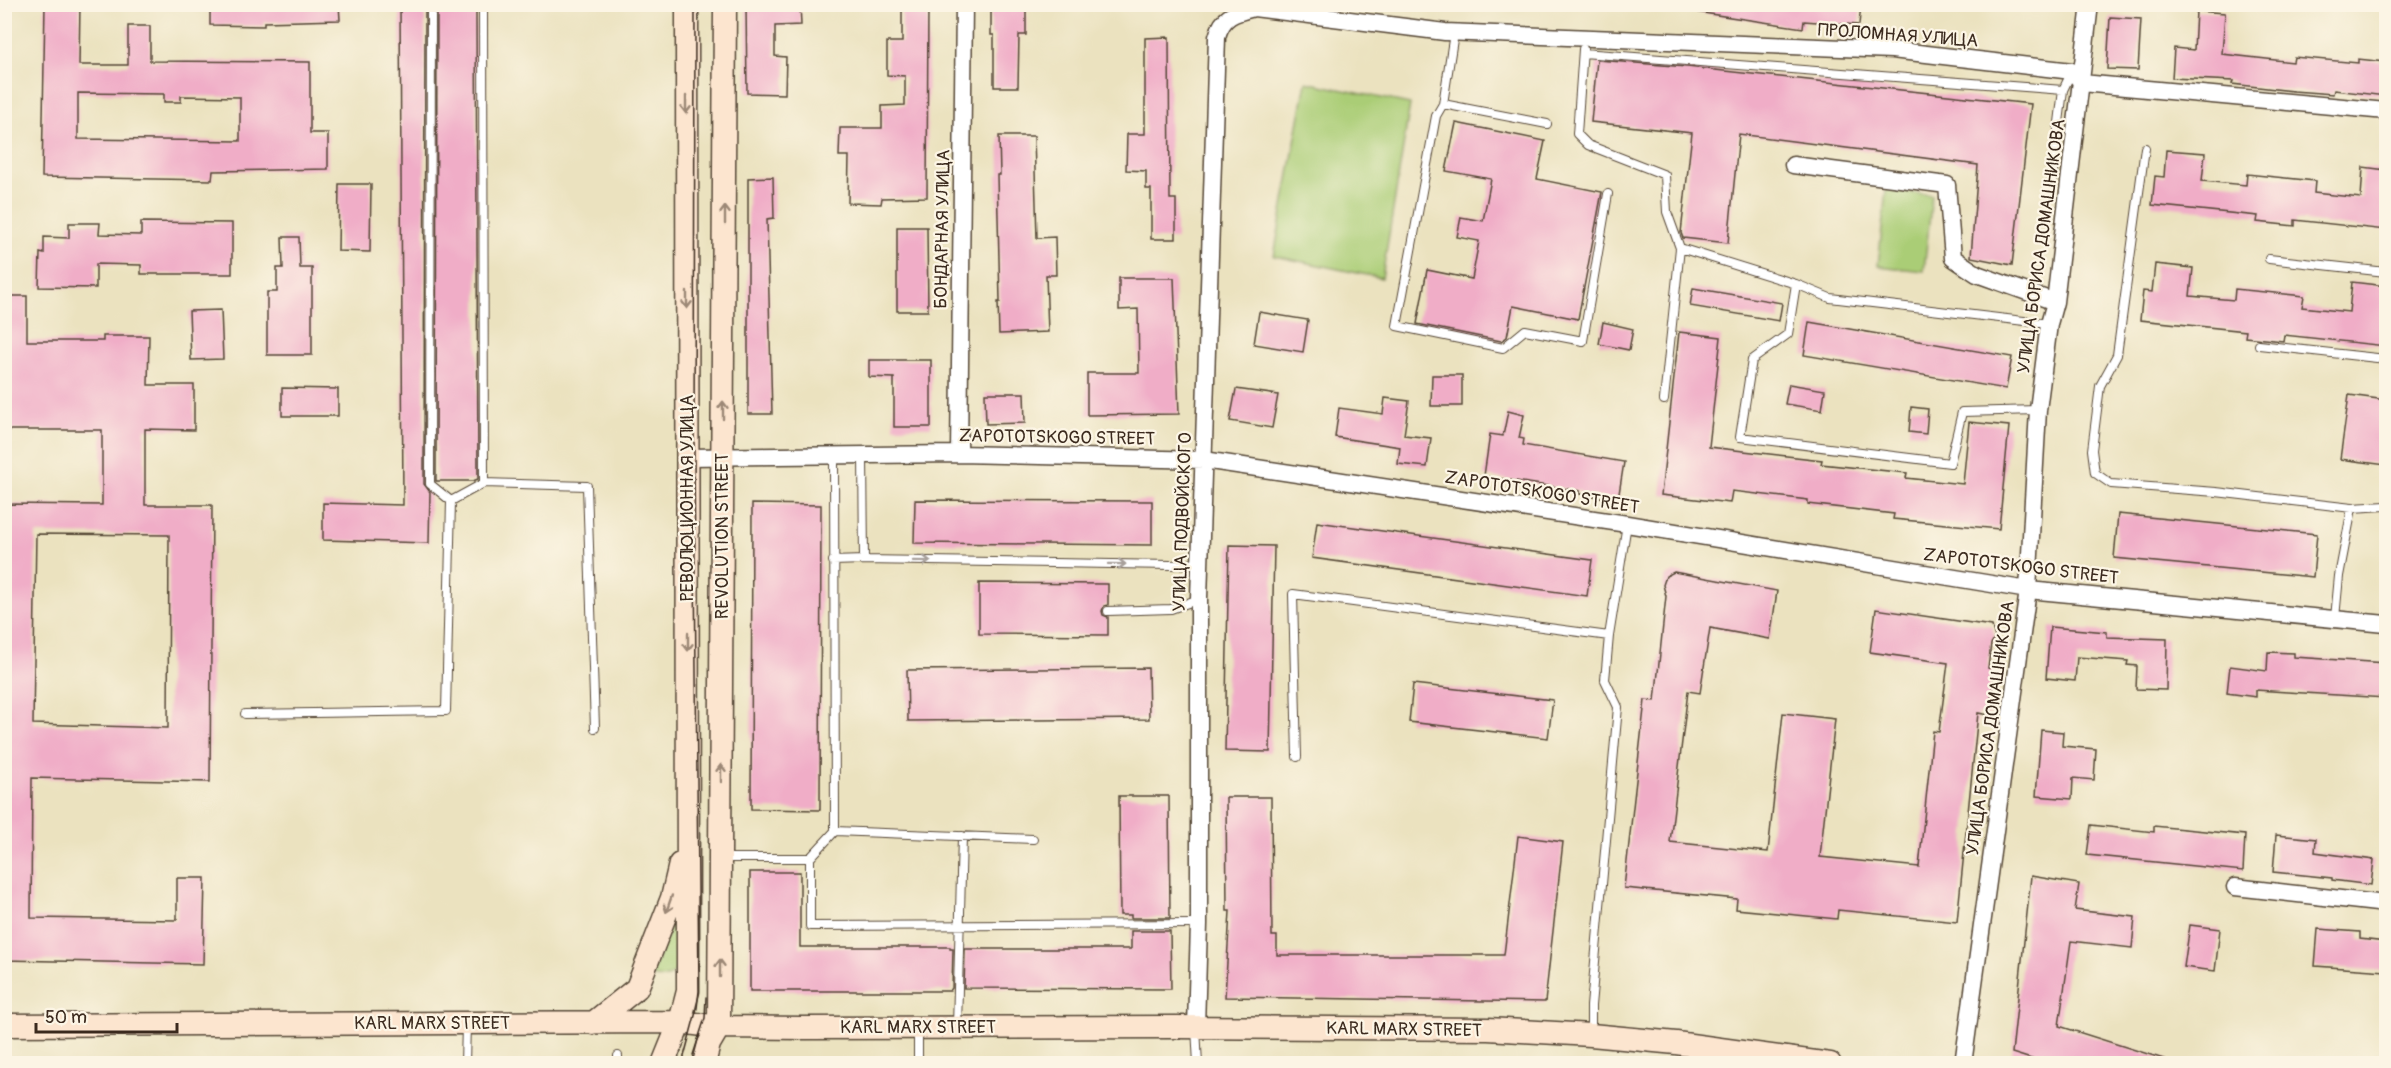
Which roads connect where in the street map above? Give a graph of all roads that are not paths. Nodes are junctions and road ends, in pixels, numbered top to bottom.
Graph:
1 (431, 4) edge
2 (483, 4) edge
3 (687, 4) edge
4 (725, 4) edge
5 (964, 4) edge
6 (2090, 4) edge
7 (1223, 20) joint
8 (1454, 33) junction
9 (1583, 46) junction
10 (2077, 77) junction
11 (2063, 90) junction
12 (1443, 104) junction
13 (2386, 111) edge
14 (1546, 124) dead end
15 (2145, 148) dead end
16 (1793, 165) dead end
17 (1608, 194) dead end
18 (2050, 196) dead end
19 (1680, 248) junction
20 (2269, 259) dead end
21 (2386, 272) edge
22 (1796, 284) junction
23 (2055, 303) junction
24 (2049, 324) junction
25 (2259, 345) dead end
26 (2386, 359) edge
27 (1664, 399) dead end
28 (2038, 410) junction
29 (959, 454) junction
30 (834, 455) junction
31 (863, 455) junction
32 (687, 457) junction
33 (723, 457) junction
34 (1204, 460) junction
35 (484, 483) junction
36 (451, 501) junction
37 (2386, 506) edge
38 (2352, 508) junction
39 (1627, 524) junction
40 (864, 560) junction
41 (833, 561) junction
42 (1200, 563) junction
43 (2028, 590) junction
44 (1199, 599) junction
45 (1108, 611) dead end
46 (2334, 618) junction
47 (2386, 624) edge
48 (1609, 636) junction
49 (245, 714) dead end
50 (595, 728) dead end
51 (1297, 757) dead end
52 (688, 827) junction
53 (835, 831) junction
54 (962, 836) junction
55 (1033, 839) dead end
56 (720, 858) junction
57 (810, 858) junction
58 (2235, 887) dead end
59 (2386, 904) edge
60 (1199, 924) junction
61 (959, 925) junction
62 (466, 1023) junction
63 (593, 1023) junction
64 (680, 1023) junction
65 (4, 1026) edge
66 (719, 1027) junction
67 (957, 1027) junction
68 (1196, 1027) junction
69 (918, 1028) junction
70 (1591, 1035) junction
71 (465, 1064) edge
72 (663, 1064) edge
73 (704, 1064) edge
74 (918, 1064) edge
75 (1198, 1064) edge
76 (1830, 1064) edge
77 (1963, 1064) edge

1 - 36 lane
2 - 35 lane
3 -> 32 street, РЕВОЛЮЦИОННАЯ УЛИЦА
33 -> 4 street, REVOLUTION STREET
5 - 29 street, БОНДАРНАЯ УЛИЦА
6 - 10 street, УЛИЦА БОРИСА ДОМАШНИКОВА
7 - 8 street, ПРОЛОМНАЯ УЛИЦА
7 - 34 street, УЛИЦА ПОДВОЙСКОГО
8 - 9 street, ПРОЛОМНАЯ УЛИЦА
8 - 12 lane
9 - 10 street, ПРОЛОМНАЯ УЛИЦА
9 - 11 lane
9 - 19 lane
10 - 11 lane
10 - 13 street, ПРОЛОМНАЯ УЛИЦА
10 - 23 street, УЛИЦА БОРИСА ДОМАШНИКОВА
11 - 18 lane
12 - 14 lane
12 - 17 lane
15 - 38 lane
16 - 23 street
19 - 22 lane
19 - 27 lane
20 - 21 lane
22 - 24 lane
22 - 28 lane
23 - 24 street, УЛИЦА БОРИСА ДОМАШНИКОВА
24 - 28 street, УЛИЦА БОРИСА ДОМАШНИКОВА
25 - 26 lane
28 - 43 street, УЛИЦА БОРИСА ДОМАШНИКОВА
29 - 31 street, ZAPOTOTSKOGO STREET
29 - 34 street, ZAPOTOTSKOGO STREET
30 - 31 street, ZAPOTOTSKOGO STREET
30 - 33 street, ZAPOTOTSKOGO STREET
30 - 41 lane
31 - 40 lane
32 - 33 street, ZAPOTOTSKOGO STREET
32 -> 52 street, РЕВОЛЮЦИОННАЯ УЛИЦА
56 -> 33 street, REVOLUTION STREET
34 - 39 street, ZAPOTOTSKOGO STREET
34 - 42 street, УЛИЦА ПОДВОЙСКОГО
35 - 36 lane
35 - 50 lane
36 - 49 lane
37 - 38 lane
38 - 46 lane
39 - 43 street, ZAPOTOTSKOGO STREET
39 - 48 lane
40 - 41 lane
40 -> 42 lane
41 - 53 lane
42 - 44 street, УЛИЦА ПОДВОЙСКОГО
43 - 46 street, ZAPOTOTSKOGO STREET
43 - 77 street, УЛИЦА БОРИСА ДОМАШНИКОВА
44 - 45 lane
44 - 60 street, УЛИЦА ПОДВОЙСКОГО
46 - 47 street, ZAPOTOTSKOGO STREET
48 - 51 lane
48 - 70 lane
52 -> 63 street
52 - 64 street, РЕВОЛЮЦИОННАЯ УЛИЦА
53 - 54 lane
53 - 57 lane
54 - 55 lane
54 - 61 lane
56 - 57 lane
66 -> 56 street, REVOLUTION STREET
57 - 61 lane
58 - 59 street
60 - 61 lane
60 - 68 street, УЛИЦА ПОДВОЙСКОГО
61 - 67 lane
62 - 63 street, KARL MARX STREET
62 - 65 street, KARL MARX STREET
62 - 71 lane
63 - 64 street, KARL MARX STREET
64 - 66 street, KARL MARX STREET
64 - 72 street, РЕВОЛЮЦИОННАЯ УЛИЦА
66 - 69 street, KARL MARX STREET
66 - 73 street, REVOLUTION STREET
67 - 68 street, KARL MARX STREET
67 - 69 street, KARL MARX STREET
68 - 70 street, KARL MARX STREET
68 - 75 lane
69 - 74 lane
70 - 76 street, KARL MARX STREET

